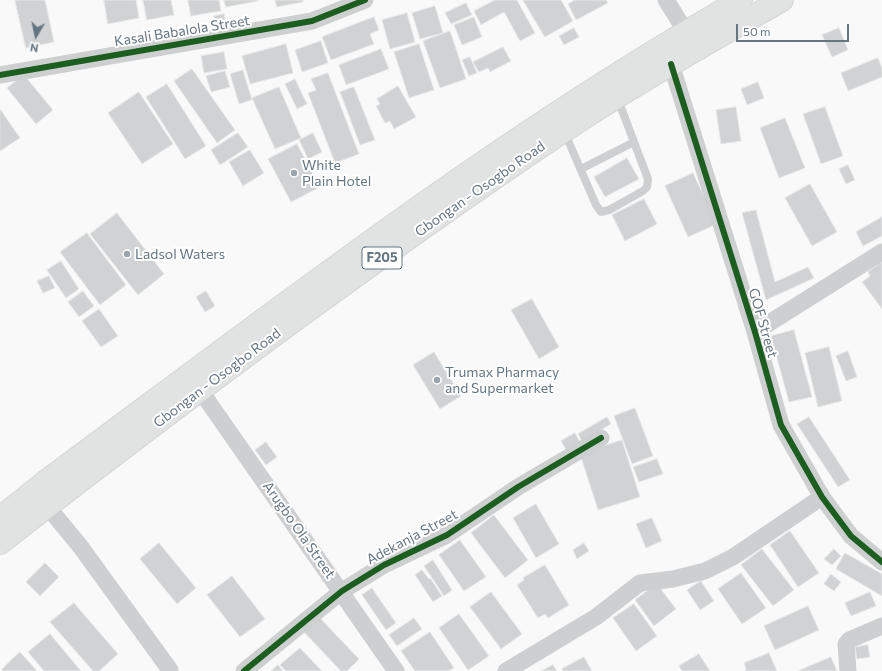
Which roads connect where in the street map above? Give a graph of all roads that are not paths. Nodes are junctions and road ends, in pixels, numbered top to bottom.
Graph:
1 (365, 0) edge
2 (666, 0) edge
3 (741, 0) edge
4 (782, 0) edge
5 (686, 32) junction
6 (671, 64) junction
7 (0, 75) edge
8 (617, 97) junction
9 (564, 130) junction
10 (634, 142) junction
11 (581, 169) junction
12 (882, 252) edge
13 (755, 332) junction
14 (239, 350) junction
15 (200, 390) junction
16 (601, 438) dead end
17 (822, 497) junction
18 (47, 506) junction
19 (0, 518) edge
20 (0, 543) edge
21 (882, 562) edge
22 (342, 591) junction
23 (882, 626) edge
24 (170, 670) dead end
25 (244, 671) edge
26 (396, 671) edge
27 (506, 671) edge
28 (848, 671) edge

1 - 7 street, Kasali Babalola Street
2 - 5 street
3 - 5 main road, Gbongan - Osogbo Road / F205
4 - 6 main road, Gbongan - Osogbo Road / F205
5 - 14 main road, Gbongan - Osogbo Road / F205
6 - 8 main road, Gbongan - Osogbo Road / F205
6 - 13 street, GOF Street
8 - 9 main road, Gbongan - Osogbo Road / F205
8 - 10 lane
9 - 11 lane
9 - 14 main road, Gbongan - Osogbo Road / F205
10 - 11 lane
10 - 11 lane
12 - 13 street
13 - 17 street, GOF Street
14 - 15 main road, Gbongan - Osogbo Road / F205
14 - 19 main road, Gbongan - Osogbo Road / F205
15 - 18 main road, Gbongan - Osogbo Road / F205
15 - 22 street, Arugbo Ola Street
16 - 22 street, Adekanja Street
17 - 21 street, GOF Street
17 - 27 street
18 - 20 main road, Gbongan - Osogbo Road / F205
18 - 24 street
22 - 25 street, Adekanja Street
22 - 26 street, Arugbo Ola Street
23 - 28 street

